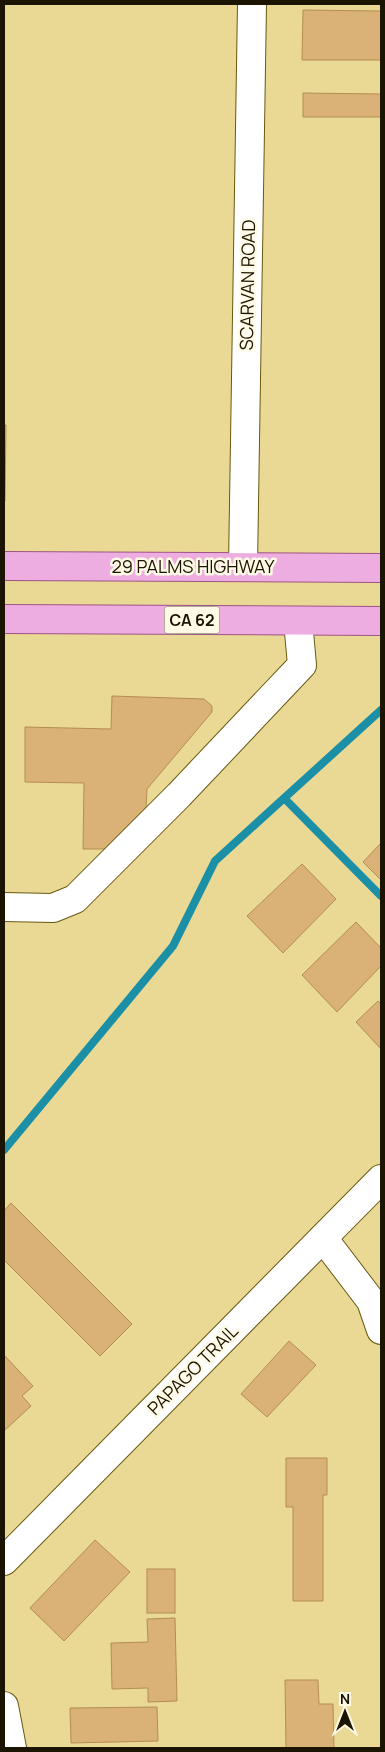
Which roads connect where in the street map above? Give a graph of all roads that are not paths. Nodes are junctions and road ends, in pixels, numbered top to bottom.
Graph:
1 (252, 4) edge
2 (4, 566) edge
3 (244, 566) junction
4 (381, 568) edge
5 (4, 619) edge
6 (298, 621) junction
7 (381, 621) edge
8 (4, 907) edge
9 (381, 1179) edge
10 (324, 1238) junction
11 (381, 1330) edge
12 (4, 1561) edge
13 (4, 1706) edge
14 (12, 1748) edge

1 - 3 street, SCARVAN ROAD
2 - 3 main road, 29 PALMS HIGHWAY
3 - 4 main road, 29 PALMS HIGHWAY
5 - 6 main road, CA 62
6 - 7 main road, CA 62
6 - 8 street
9 - 10 street, PAPAGO TRAIL
10 - 11 street
10 - 12 street, PAPAGO TRAIL
13 - 14 street

